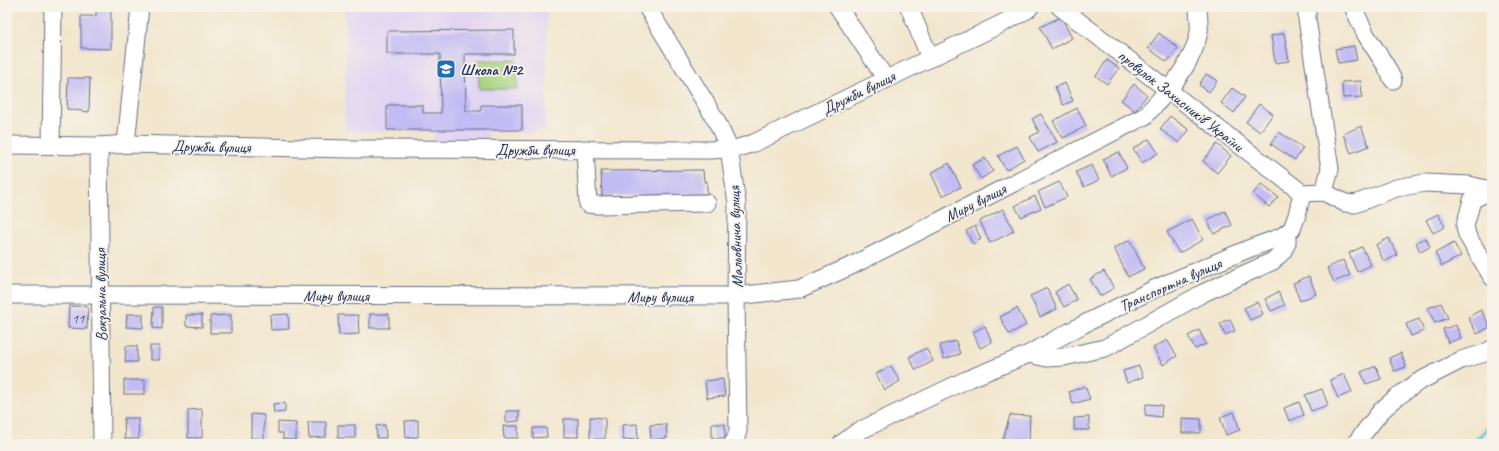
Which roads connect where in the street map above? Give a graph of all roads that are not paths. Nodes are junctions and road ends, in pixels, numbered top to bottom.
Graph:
1 (53, 7) edge
2 (140, 7) edge
3 (647, 7) edge
4 (838, 7) edge
5 (909, 7) edge
6 (1030, 7) edge
7 (1060, 7) edge
8 (1198, 7) edge
9 (1307, 7) edge
10 (1353, 7) edge
11 (930, 58) junction
12 (886, 79) junction
13 (1393, 80) dead end
14 (1169, 90) junction
15 (126, 144) junction
16 (7, 145) edge
17 (51, 145) junction
18 (99, 146) junction
19 (729, 148) junction
20 (585, 149) junction
21 (1491, 190) edge
22 (1324, 192) junction
23 (1302, 193) junction
24 (706, 203) dead end
25 (1287, 233) junction
26 (1492, 277) edge
27 (7, 295) edge
28 (100, 295) junction
29 (736, 296) junction
30 (1492, 349) edge
31 (1029, 354) junction
32 (733, 442) edge
33 (102, 444) edge
34 (840, 444) edge
35 (1355, 444) edge

1 - 17 street
2 - 15 street
3 - 19 street, Мальовнича вулиця
4 - 12 street
5 - 11 street
6 - 11 street, Дружби вулиця
7 - 14 street, провулок Захисників України
8 - 14 street, Миру вулиця
9 - 22 street
10 - 13 street
11 - 12 street, Дружби вулиця
12 - 19 street, Дружби вулиця
14 - 23 street, провулок Захисників України
14 - 29 street, Миру вулиця
15 - 18 street, Дружби вулиця
15 - 20 street, Дружби вулиця
16 - 17 street, Дружби вулиця
17 - 18 street, Дружби вулиця
18 - 28 street, Вокзальна вулиця
19 - 20 street, Дружби вулиця
19 - 29 street, Мальовнича вулиця
20 - 24 street
21 - 22 street
21 - 26 street
22 - 23 street
23 - 25 street
25 - 31 street, Транспортна вулиця
25 - 31 street
27 - 28 street, Миру вулиця
28 - 29 street, Миру вулиця
28 - 33 street, Вокзальна вулиця
29 - 32 street, Мальовнича вулиця
30 - 35 street
31 - 34 street, Транспортна вулиця

